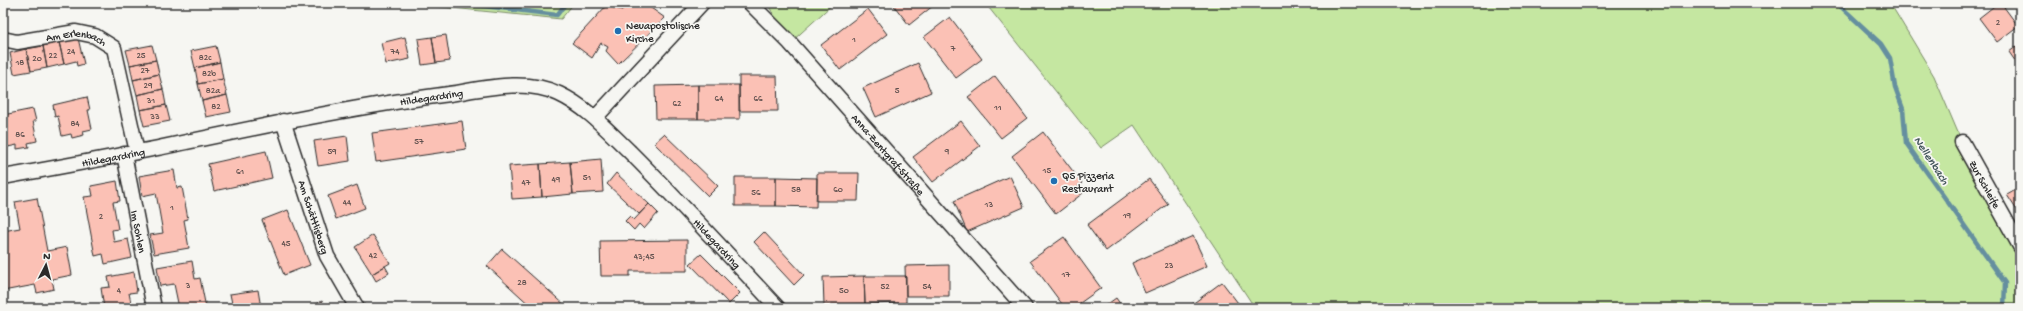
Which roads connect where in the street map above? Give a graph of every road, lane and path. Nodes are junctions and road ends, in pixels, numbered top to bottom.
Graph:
1 (702, 3) edge
2 (750, 3) edge
3 (3, 39) edge
4 (595, 118) junction
5 (283, 121) junction
6 (1962, 142) dead end
7 (130, 153) junction
8 (3, 177) edge
9 (2020, 246) edge
10 (154, 308) edge
11 (356, 308) edge
12 (778, 308) edge
13 (1025, 308) edge

1 - 4 street
2 - 13 street, Anna-Zentgraf-Straße
3 - 7 street, Am Erlenbach
4 - 5 street, Hildegardring
4 - 12 street, Hildegardring
5 - 7 street, Hildegardring
5 - 11 street, Am Schättlisberg
6 - 9 street, Zur Schleife
7 - 8 street, Hildegardring
7 - 10 street, Im Sohlen

